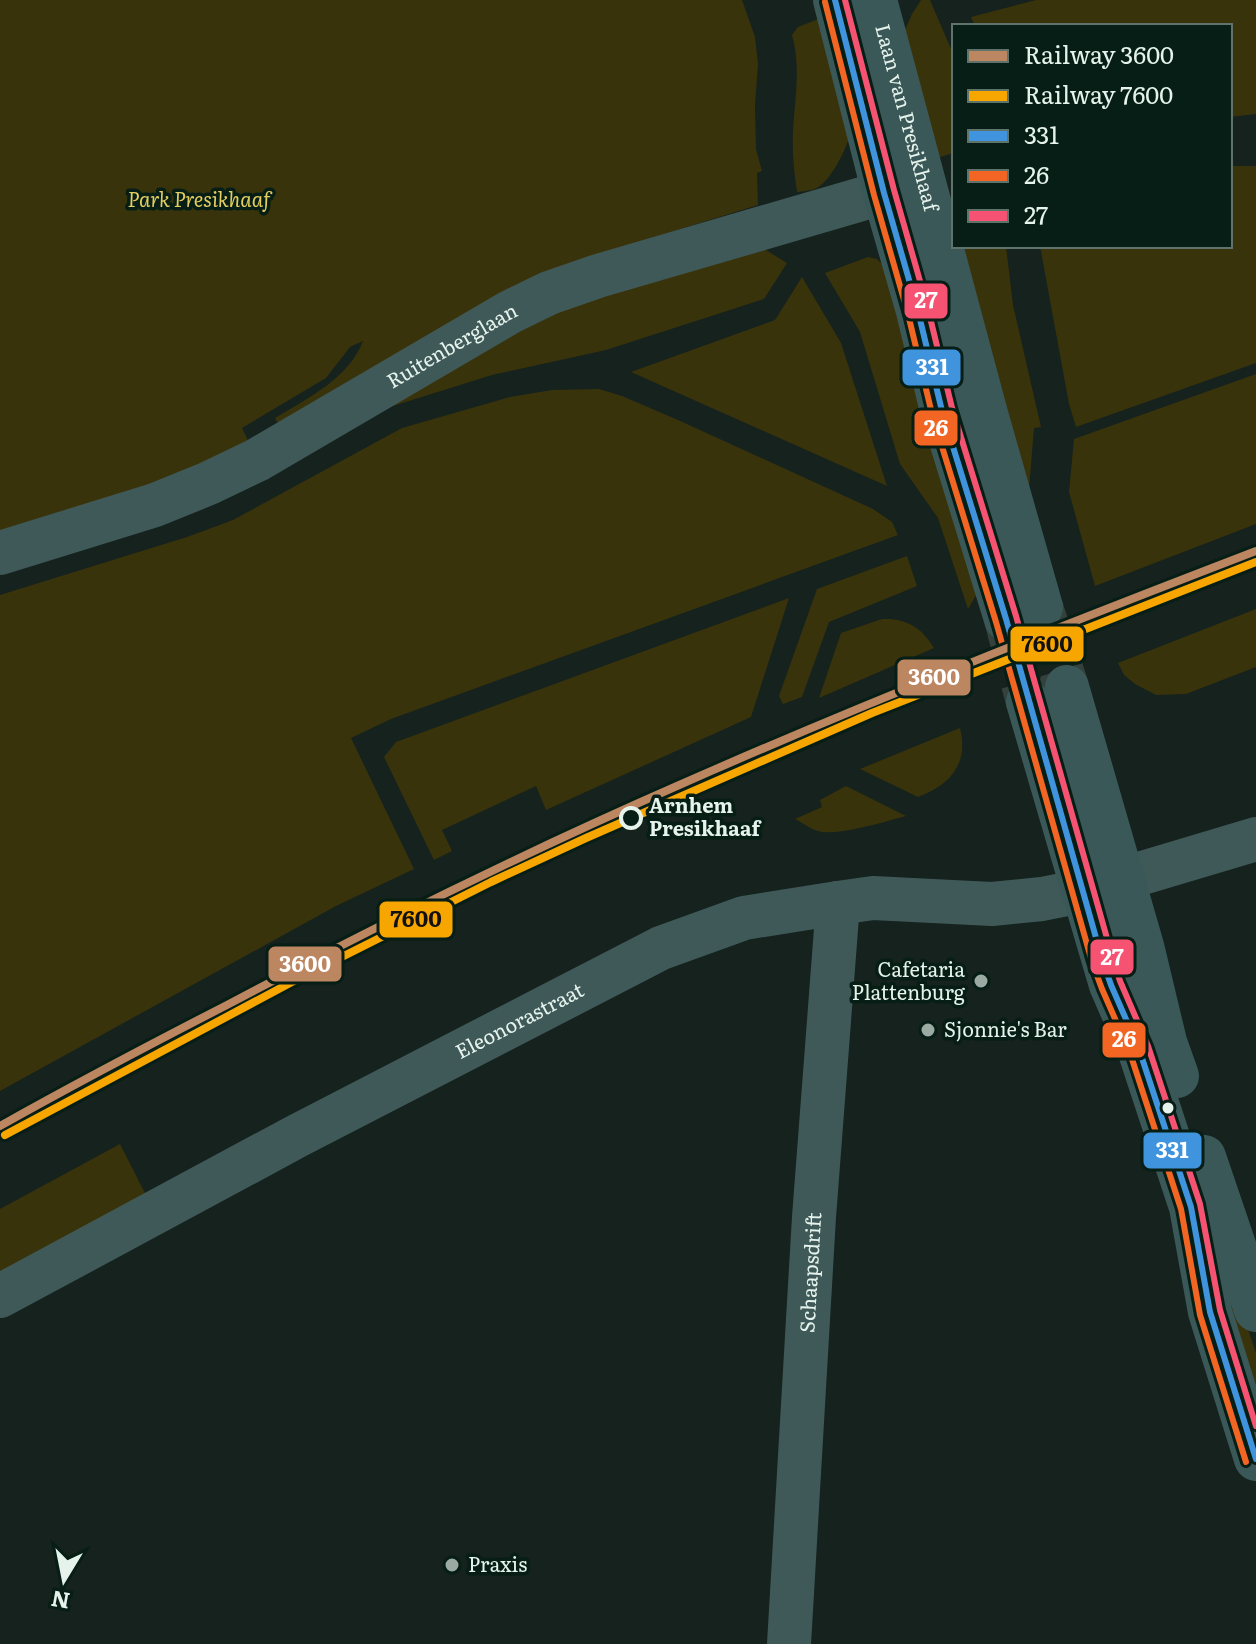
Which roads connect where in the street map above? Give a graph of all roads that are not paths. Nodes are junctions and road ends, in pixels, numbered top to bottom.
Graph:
1 (835, 0) edge
2 (875, 0) edge
3 (903, 187) junction
4 (0, 553) edge
5 (1023, 613) tunnel mouth
6 (1047, 694) tunnel mouth
7 (1256, 839) edge
8 (1102, 885) junction
9 (838, 903) junction
10 (0, 1296) edge
11 (1256, 1310) edge
12 (1256, 1459) edge
13 (789, 1644) edge

1 - 3 street, Laan van Presikhaaf
2 - 3 street, Laan van Presikhaaf
3 - 4 street, Ruitenberglaan
3 - 5 street, Laan van Presikhaaf
6 - 8 street
7 - 8 street, Eleonorastraat
8 - 9 street, Eleonorastraat
8 - 11 street
8 - 12 street
9 - 10 street, Eleonorastraat
9 - 13 street, Schaapsdrift

